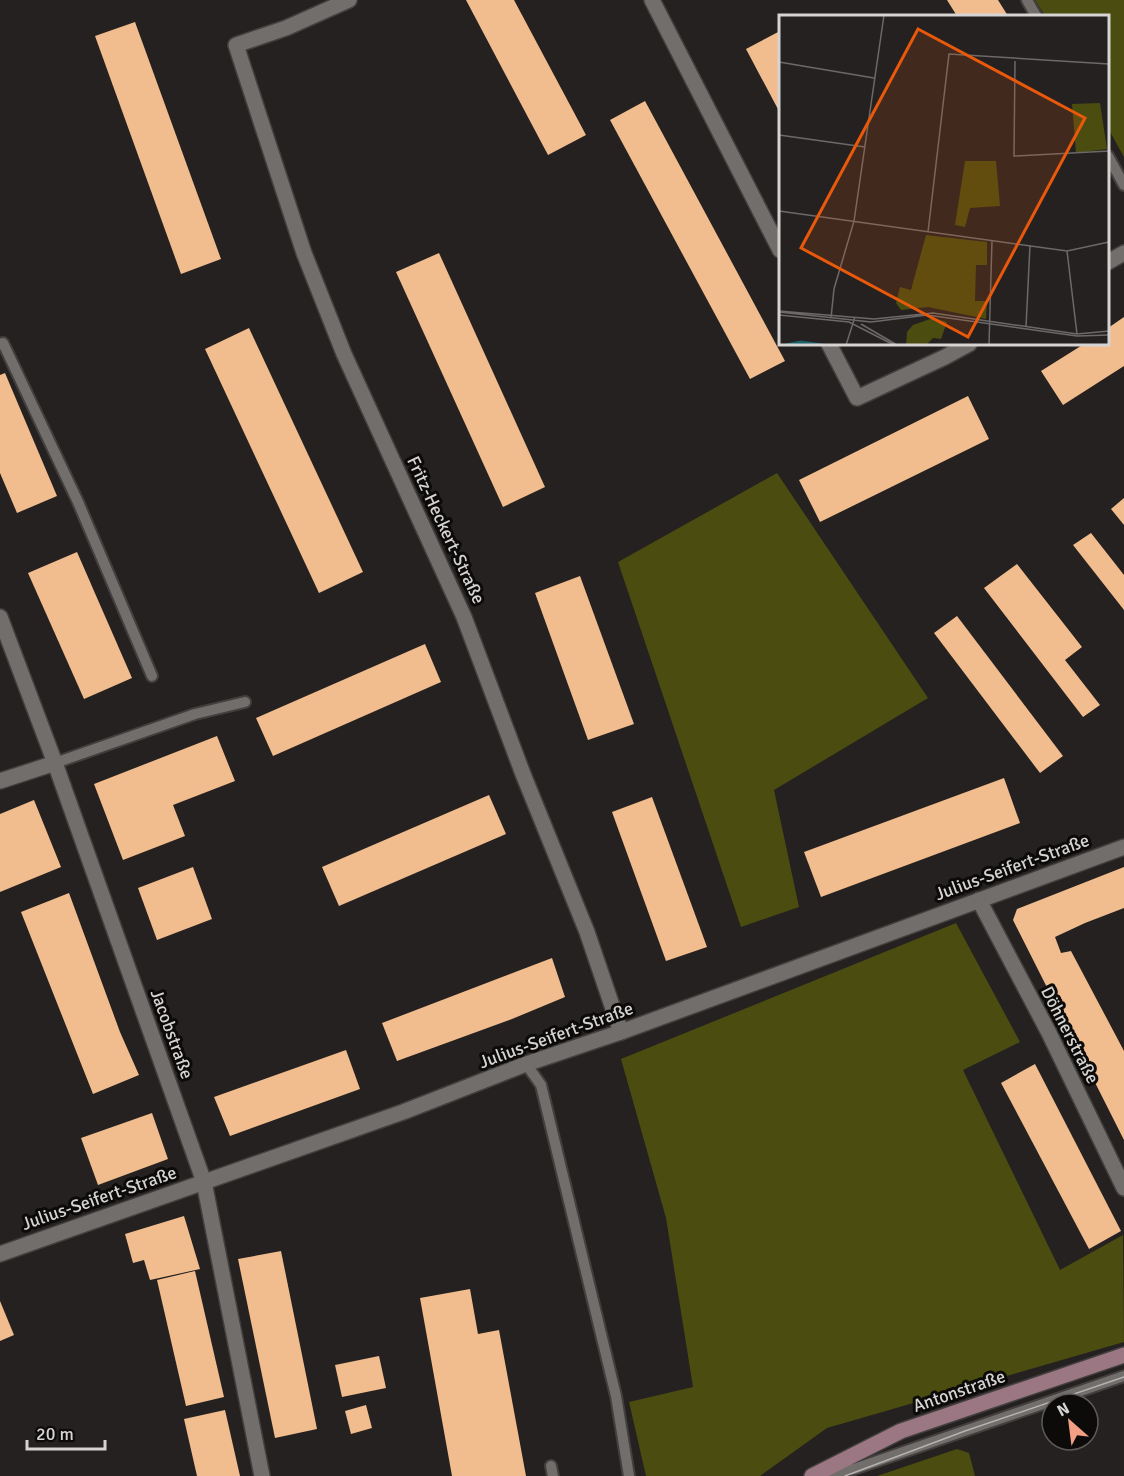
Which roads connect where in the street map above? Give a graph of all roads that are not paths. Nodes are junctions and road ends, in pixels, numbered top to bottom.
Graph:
1 (349, 0) edge
2 (652, 0) edge
3 (1028, 0) edge
4 (1036, 15) edge
5 (1109, 159) edge
6 (1124, 185) edge
7 (779, 248) edge
8 (1124, 253) edge
9 (1109, 261) edge
10 (0, 344) edge
11 (830, 345) edge
12 (967, 345) edge
13 (0, 617) edge
14 (152, 676) dead end
15 (245, 702) dead end
16 (55, 763) junction
17 (0, 781) edge
18 (1124, 847) edge
19 (979, 900) junction
20 (621, 1032) junction
21 (526, 1064) junction
22 (204, 1182) junction
23 (1124, 1188) edge
24 (0, 1254) edge
25 (1124, 1355) edge
26 (1124, 1376) edge
27 (851, 1472) edge
28 (262, 1476) edge
29 (629, 1476) edge
30 (812, 1476) edge
31 (819, 1476) edge

1 - 20 street, Fritz-Heckert-Straße
2 - 7 street
3 - 4 lane
5 - 6 lane
8 - 9 street
10 - 14 lane
11 - 12 street
13 - 16 street, Jacobstraße
15 - 16 lane
16 - 17 street
16 - 22 street, Jacobstraße
18 - 19 street, Julius-Seifert-Straße
19 - 20 street, Julius-Seifert-Straße
19 - 23 street, Döhnerstraße
20 - 21 street, Julius-Seifert-Straße
21 - 22 street, Julius-Seifert-Straße
21 - 29 lane
22 - 24 street, Julius-Seifert-Straße
22 - 28 street, Jacobstraße
25 - 30 main road, Antonstraße
26 - 27 lane
27 - 31 lane

